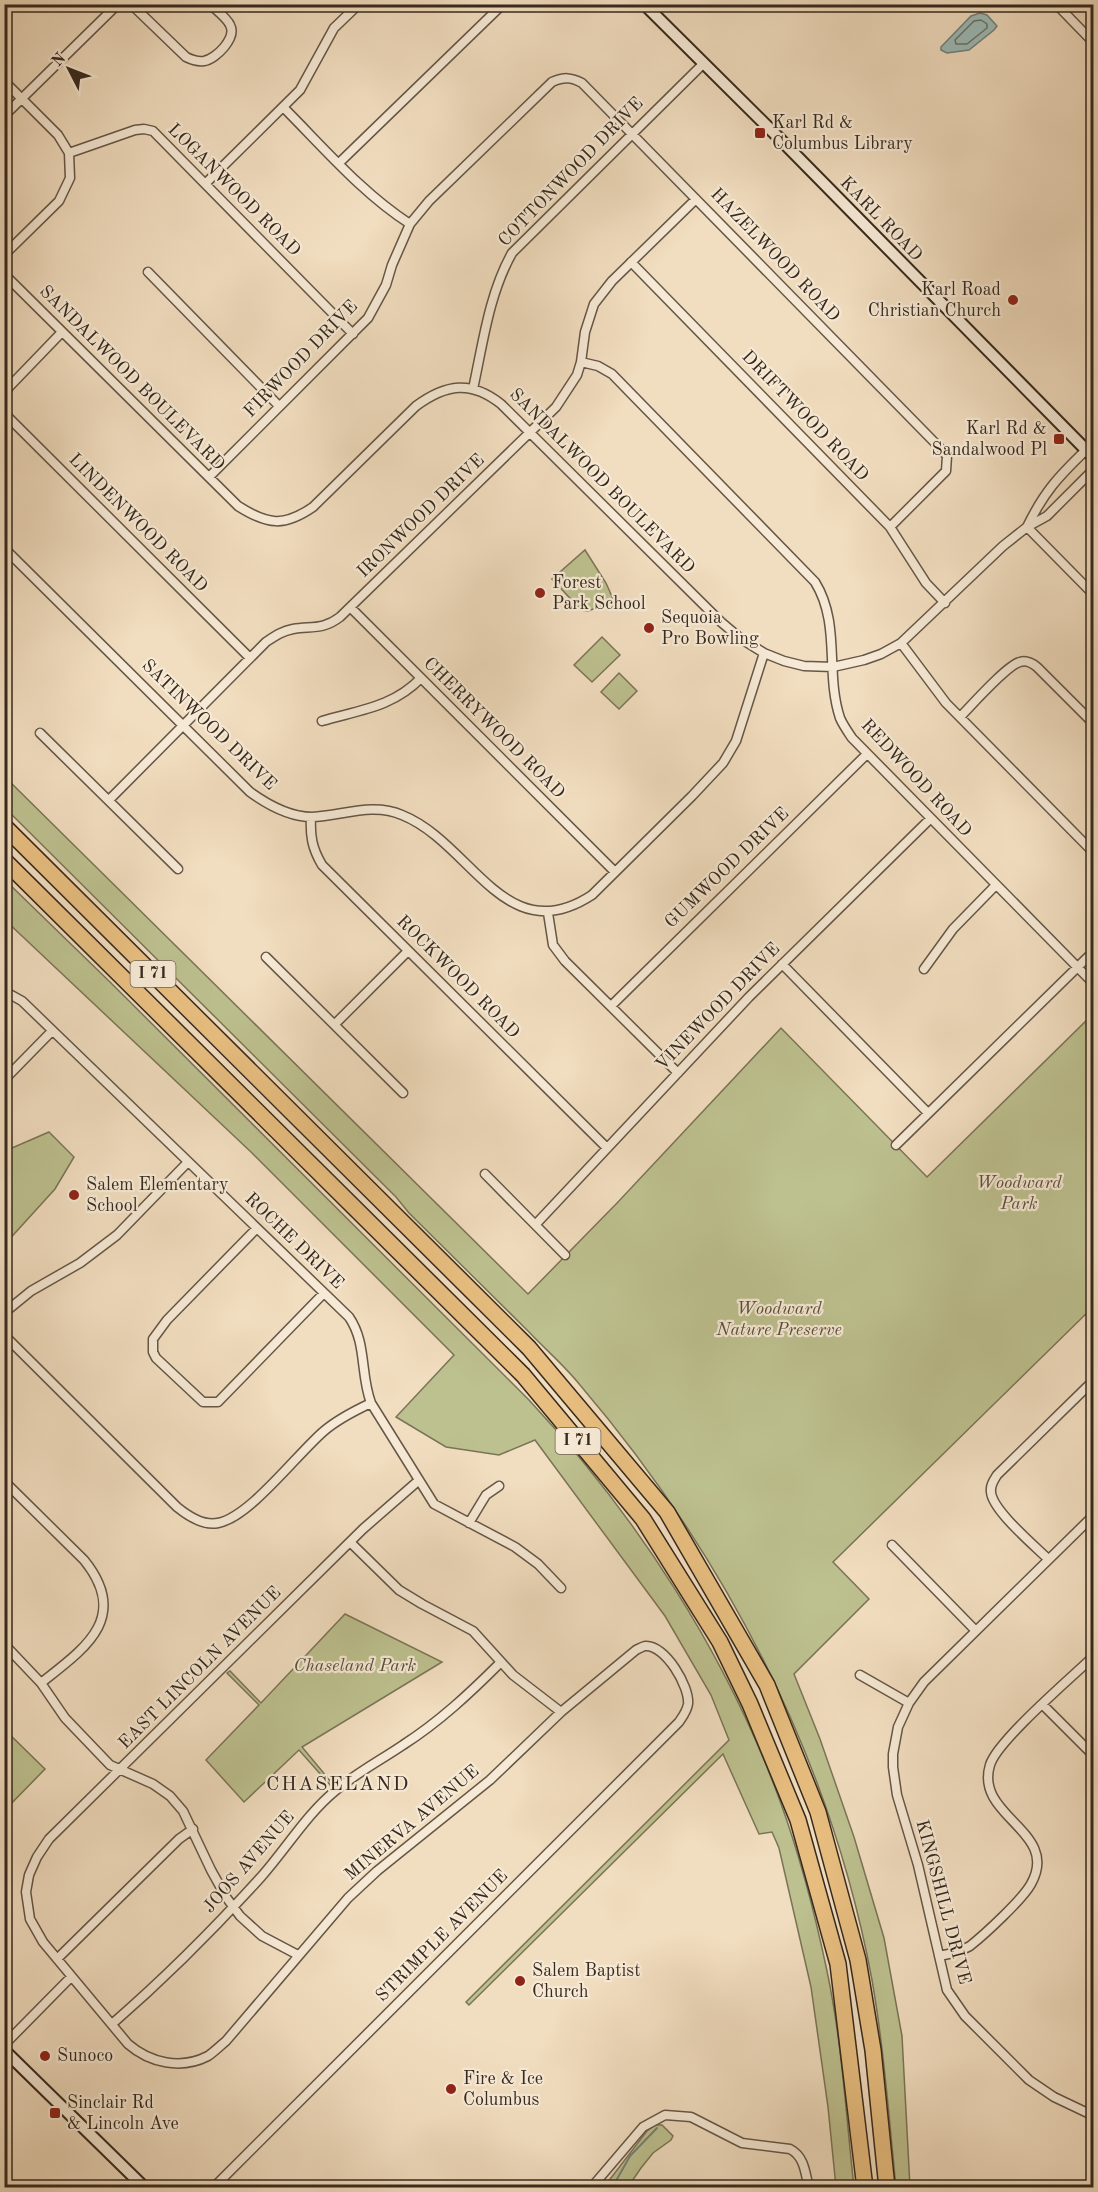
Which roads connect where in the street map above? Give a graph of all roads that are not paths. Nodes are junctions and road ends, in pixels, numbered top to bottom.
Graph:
1 (118, 4) edge
2 (130, 4) edge
3 (210, 4) edge
4 (359, 4) edge
5 (644, 4) edge
6 (1056, 4) edge
7 (502, 5) edge
8 (1094, 43) edge
9 (703, 64) junction
10 (572, 78) joint
11 (4, 81) edge
12 (22, 99) junction
13 (283, 108) junction
14 (4, 116) edge
15 (632, 133) junction
16 (69, 153) junction
17 (339, 163) junction
18 (206, 183) junction
19 (696, 199) junction
20 (410, 224) junction
21 (4, 255) edge
22 (632, 262) junction
23 (148, 272) dead end
24 (4, 274) edge
25 (62, 332) junction
26 (353, 334) junction
27 (581, 362) junction
28 (473, 389) junction
29 (4, 395) edge
30 (279, 406) junction
31 (4, 410) edge
32 (530, 432) junction
33 (1090, 454) edge
34 (1094, 469) edge
35 (209, 477) junction
36 (890, 527) junction
37 (1027, 527) junction
38 (4, 548) edge
39 (1094, 596) edge
40 (945, 603) junction
41 (351, 608) junction
42 (901, 643) junction
43 (764, 653) junction
44 (250, 658) junction
45 (833, 667) junction
46 (421, 678) junction
47 (960, 717) junction
48 (322, 721) dead end
49 (1094, 724) edge
50 (183, 725) junction
51 (40, 733) dead end
52 (867, 754) junction
53 (108, 800) junction
54 (312, 817) junction
55 (930, 819) junction
56 (4, 826) edge
57 (1094, 853) edge
58 (4, 860) edge
59 (178, 869) dead end
60 (615, 872) junction
61 (996, 885) junction
62 (548, 913) junction
63 (408, 951) junction
64 (1094, 951) edge
65 (266, 957) dead end
66 (782, 964) junction
67 (1077, 968) junction
68 (924, 969) dead end
69 (1094, 984) edge
70 (4, 991) edge
71 (610, 1006) junction
72 (335, 1024) junction
73 (52, 1031) junction
74 (678, 1073) junction
75 (4, 1080) edge
76 (404, 1093) dead end
77 (928, 1113) junction
78 (896, 1145) dead end
79 (607, 1148) junction
80 (188, 1162) junction
81 (485, 1174) dead end
82 (536, 1224) junction
83 (257, 1228) junction
84 (566, 1255) dead end
85 (324, 1293) junction
86 (4, 1313) edge
87 (4, 1335) edge
88 (1094, 1380) edge
89 (371, 1402) junction
90 (4, 1481) edge
91 (418, 1481) junction
92 (498, 1486) dead end
93 (1094, 1515) edge
94 (469, 1523) junction
95 (350, 1542) junction
96 (892, 1545) dead end
97 (1048, 1560) junction
98 (561, 1588) dead end
99 (976, 1631) junction
100 (4, 1644) edge
101 (646, 1646) joint
102 (1094, 1656) edge
103 (500, 1663) junction
104 (860, 1675) dead end
105 (41, 1683) junction
106 (909, 1703) junction
107 (1042, 1705) junction
108 (561, 1712) junction
109 (1094, 1756) edge
110 (120, 1770) junction
111 (193, 1829) junction
112 (234, 1907) junction
113 (298, 1955) junction
114 (939, 1956) junction
115 (57, 1959) junction
116 (71, 1977) junction
117 (112, 2024) junction
118 (4, 2045) edge
119 (4, 2050) edge
120 (1094, 2116) edge
121 (145, 2187) edge
122 (213, 2187) edge
123 (591, 2187) edge
124 (809, 2187) edge
125 (865, 2187) edge
126 (888, 2187) edge

1 - 12 street
2 - 3 street
4 - 13 street
5 - 9 main road, KARL ROAD
6 - 8 street
7 - 17 street
9 - 15 street, COTTONWOOD DRIVE
9 - 33 main road, KARL ROAD
10 - 15 street, HAZELWOOD ROAD
10 - 20 street, FIRWOOD DRIVE
11 - 12 street
12 - 14 street
12 - 16 street
13 - 17 street
13 - 18 street
15 - 19 street, HAZELWOOD ROAD
15 - 28 street, COTTONWOOD DRIVE
16 - 18 street, LOGANWOOD ROAD
16 - 21 street
17 - 20 street
18 - 26 street, LOGANWOOD ROAD
19 - 22 street, IRONWOOD DRIVE
19 - 36 street, HAZELWOOD ROAD
20 - 26 street, FIRWOOD DRIVE
22 - 27 street, IRONWOOD DRIVE
22 - 36 street, DRIFTWOOD ROAD
23 - 30 street
24 - 25 street, SANDALWOOD BOULEVARD
25 - 29 street
25 - 35 street, SANDALWOOD BOULEVARD
26 - 30 street, FIRWOOD DRIVE
27 - 32 street, IRONWOOD DRIVE
27 - 45 street, REDWOOD ROAD
28 - 32 street, SANDALWOOD BOULEVARD
28 - 35 street, SANDALWOOD BOULEVARD
30 - 35 street, FIRWOOD DRIVE
31 - 44 street, LINDENWOOD ROAD
32 - 41 street, IRONWOOD DRIVE
32 - 43 street, SANDALWOOD BOULEVARD
33 - 37 street
34 - 37 street, SANDALWOOD BOULEVARD
36 - 40 street, DRIFTWOOD ROAD
37 - 39 street
37 - 40 street, SANDALWOOD BOULEVARD
38 - 50 street, SATINWOOD DRIVE
40 - 42 street, SANDALWOOD BOULEVARD
41 - 44 street, IRONWOOD DRIVE
41 - 46 street, CHERRYWOOD ROAD
42 - 45 street, SANDALWOOD BOULEVARD
42 - 47 street
43 - 45 street, SANDALWOOD BOULEVARD
43 - 60 street
44 - 50 street, IRONWOOD DRIVE
45 - 52 street, REDWOOD ROAD
46 - 48 street
46 - 60 street, CHERRYWOOD ROAD
47 - 49 street
47 - 57 street
50 - 53 street, IRONWOOD DRIVE
50 - 54 street, SATINWOOD DRIVE
51 - 53 street
52 - 55 street, REDWOOD ROAD
52 - 71 street, GUMWOOD DRIVE
53 - 59 street
54 - 62 street, SATINWOOD DRIVE
54 - 63 street, ROCKWOOD ROAD
55 - 61 street, REDWOOD ROAD
55 - 66 street, VINEWOOD DRIVE
56 - 126 highway, I 71
58 - 125 highway, I 71
60 - 62 street
61 - 67 street, REDWOOD ROAD
61 - 68 street
62 - 71 street
63 - 72 street
63 - 79 street, ROCKWOOD ROAD
64 - 67 street
65 - 72 street
66 - 74 street, VINEWOOD DRIVE
66 - 77 street
67 - 69 street, REDWOOD ROAD
67 - 77 street
70 - 73 street, ROCHE DRIVE
71 - 74 street
72 - 76 street
73 - 75 street
73 - 80 street, ROCHE DRIVE
74 - 79 street, VINEWOOD DRIVE
77 - 78 street
79 - 82 street, VINEWOOD DRIVE
80 - 83 street, ROCHE DRIVE
80 - 86 street
81 - 82 street
82 - 84 street
83 - 85 street, ROCHE DRIVE
83 - 85 street
85 - 89 street, ROCHE DRIVE
87 - 89 street
88 - 97 street
89 - 91 street, ROCHE DRIVE
90 - 105 street
91 - 94 street, ROCHE DRIVE
91 - 95 street, EAST LINCOLN AVENUE
92 - 94 street
93 - 97 street, KINGSHILL DRIVE
94 - 98 street, ROCHE DRIVE
95 - 103 street
95 - 110 street, EAST LINCOLN AVENUE
96 - 99 street
97 - 99 street, KINGSHILL DRIVE
99 - 106 street, KINGSHILL DRIVE
100 - 105 street
101 - 108 street, MINERVA AVENUE
101 - 122 street, STRIMPLE AVENUE
102 - 107 street
103 - 108 street
103 - 112 street, JOOS AVENUE
104 - 106 street
105 - 110 street
106 - 114 street, KINGSHILL DRIVE
107 - 109 street
107 - 114 street
108 - 113 street, MINERVA AVENUE
110 - 111 street
110 - 115 street, EAST LINCOLN AVENUE
111 - 112 street
111 - 115 street
112 - 113 street
112 - 117 street, JOOS AVENUE
113 - 117 street, MINERVA AVENUE
114 - 120 street, KINGSHILL DRIVE
115 - 116 street
116 - 117 street
116 - 118 street
119 - 121 main road
123 - 124 street

